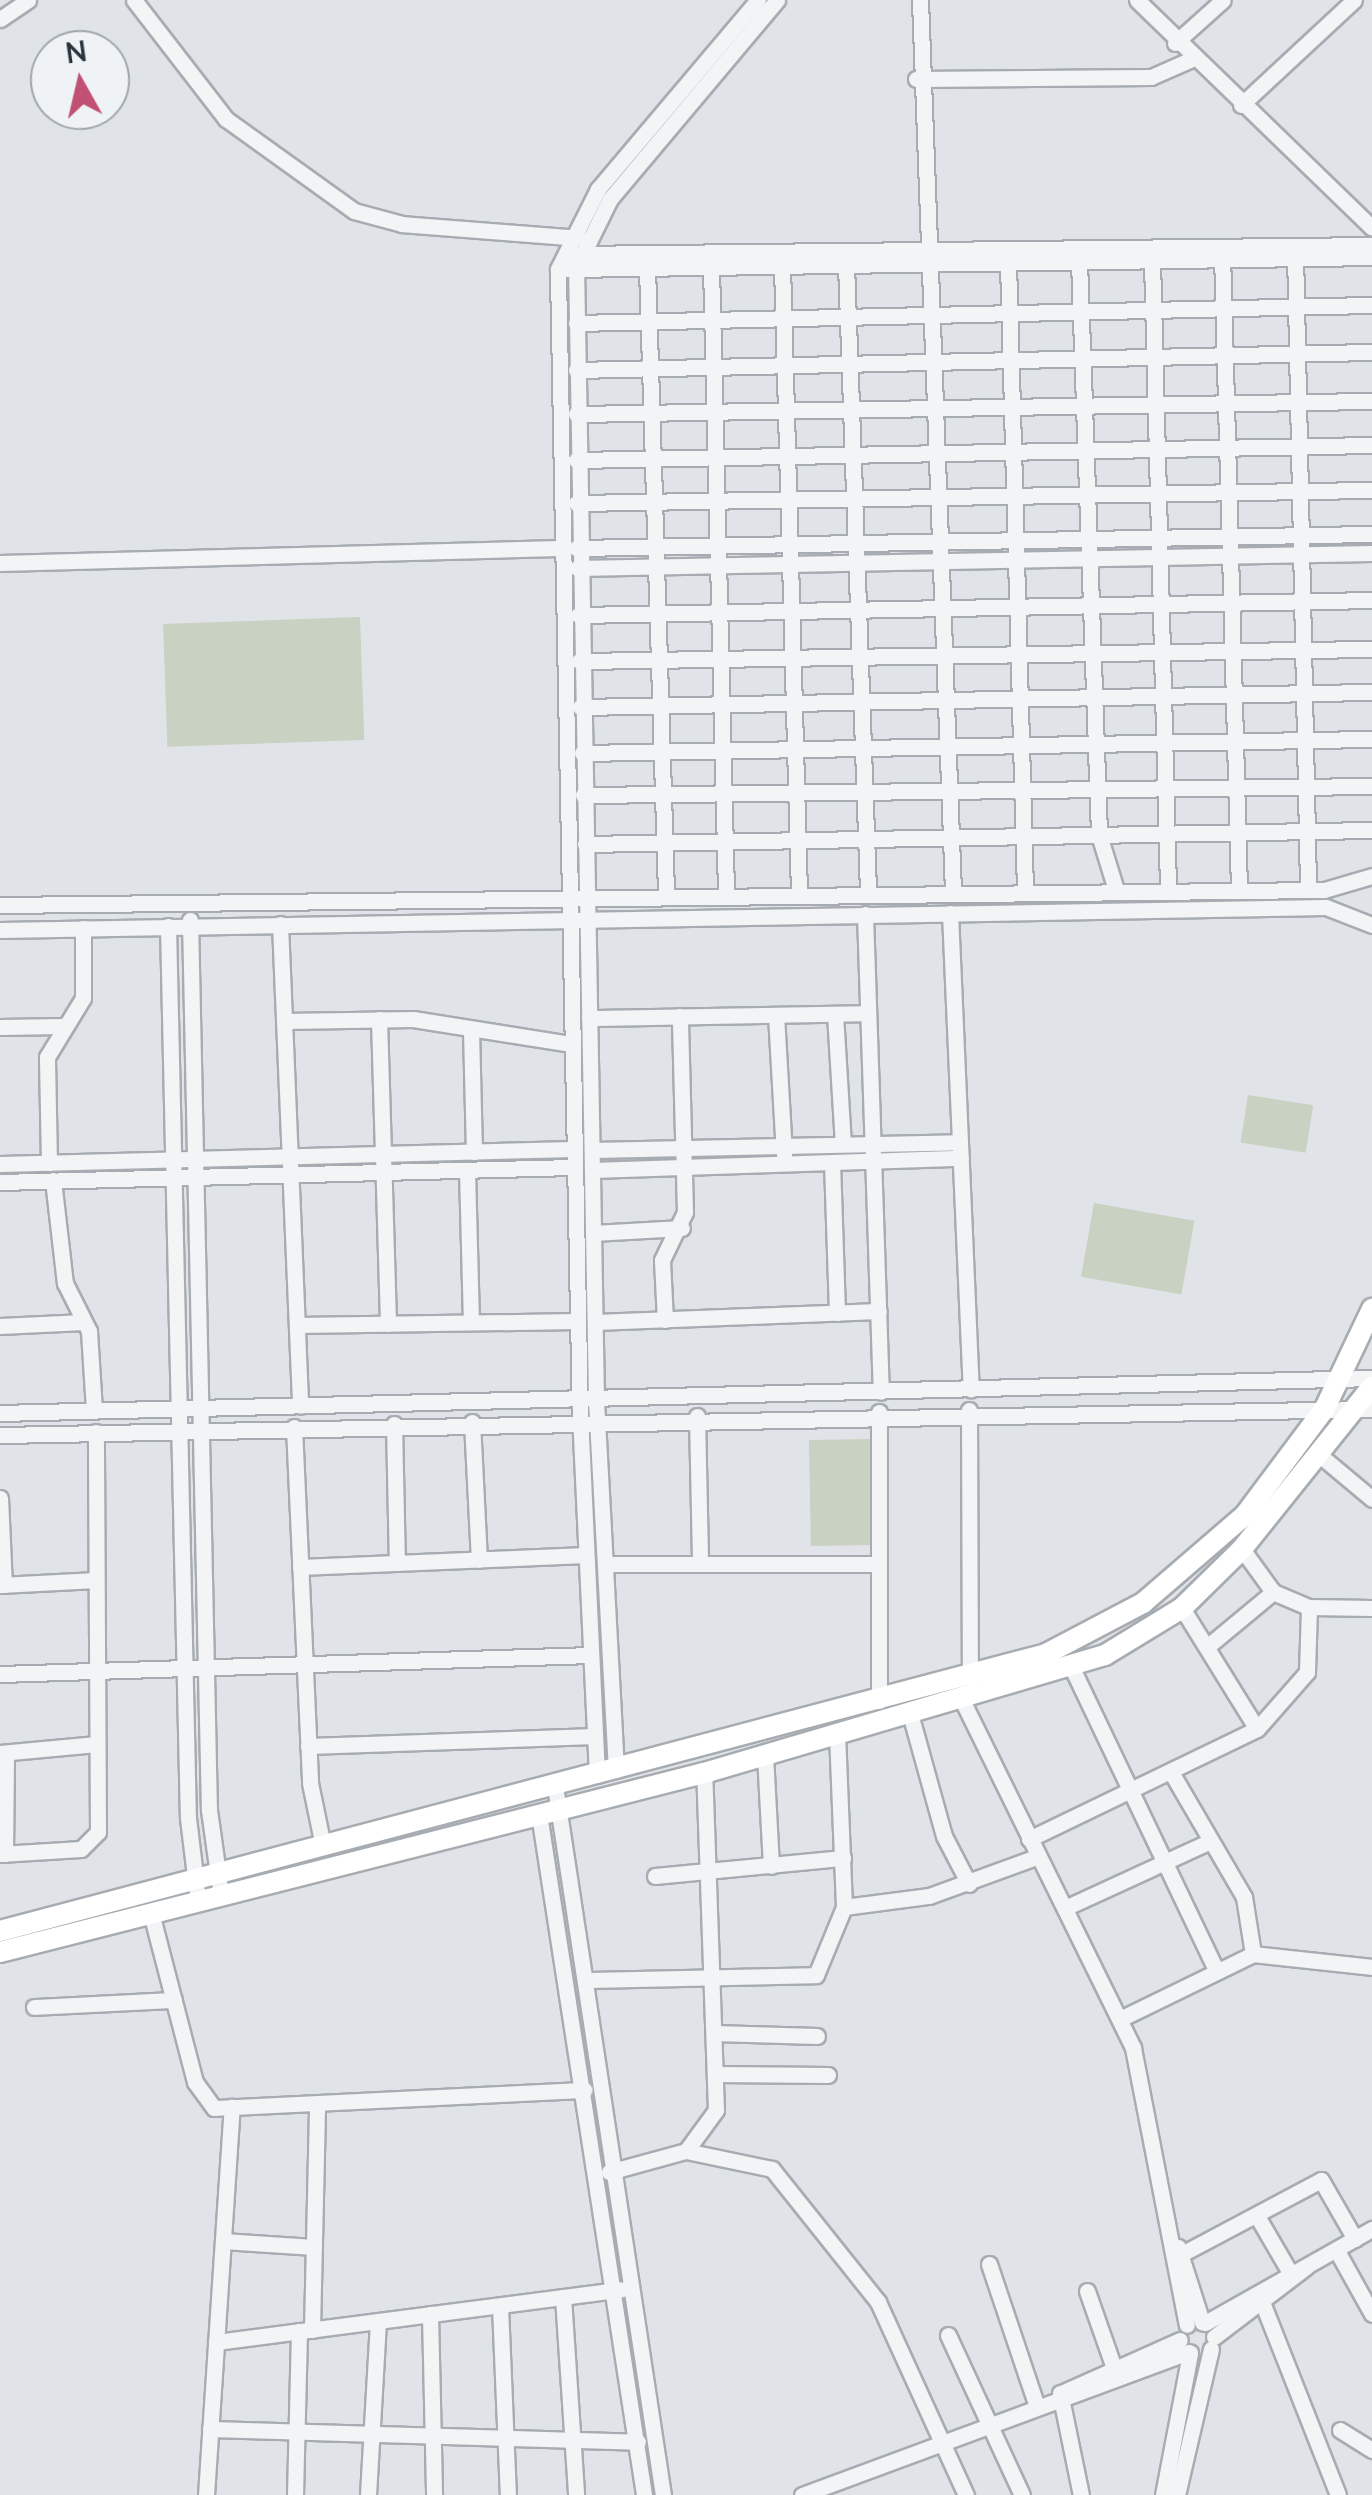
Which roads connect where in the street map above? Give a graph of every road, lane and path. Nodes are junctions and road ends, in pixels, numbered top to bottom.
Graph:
1 (28, 0) edge
2 (134, 0) edge
3 (758, 0) edge
4 (778, 0) edge
5 (920, 0) edge
6 (1136, 0) edge
7 (1223, 0) edge
8 (1354, 0) edge
9 (0, 19) edge
10 (1176, 43) junction
11 (1192, 59) junction
12 (916, 79) junction
13 (1240, 105) junction
14 (1372, 228) edge
15 (1372, 245) edge
16 (577, 249) junction
17 (1295, 252) junction
18 (1222, 253) junction
19 (926, 257) junction
20 (1372, 257) edge
21 (1152, 260) junction
22 (1079, 261) junction
23 (560, 262) junction
24 (1008, 262) junction
25 (846, 264) junction
26 (782, 265) junction
27 (711, 266) junction
28 (646, 267) junction
29 (1372, 305) edge
30 (1296, 307) junction
31 (1223, 308) junction
32 (1153, 310) junction
33 (1081, 312) junction
34 (1010, 313) junction
35 (928, 315) junction
36 (848, 317) junction
37 (784, 318) junction
38 (712, 320) junction
39 (648, 321) junction
40 (576, 323) junction
41 (1372, 352) edge
42 (1297, 353) junction
43 (1224, 355) junction
44 (1154, 357) junction
45 (1082, 358) junction
46 (1011, 360) junction
47 (930, 362) junction
48 (849, 364) junction
49 (785, 366) junction
50 (713, 367) junction
51 (650, 368) junction
52 (576, 370) junction
53 (1298, 401) junction
54 (1372, 401) edge
55 (1225, 402) junction
56 (1156, 404) junction
57 (1084, 405) junction
58 (1012, 406) junction
59 (932, 408) junction
60 (851, 409) junction
61 (786, 410) junction
62 (714, 411) junction
63 (651, 412) junction
64 (576, 414) junction
65 (1372, 445) edge
66 (1298, 447) junction
67 (1226, 448) junction
68 (1157, 450) junction
69 (1086, 451) junction
70 (1013, 452) junction
71 (934, 454) junction
72 (852, 455) junction
73 (788, 456) junction
74 (716, 458) junction
75 (652, 459) junction
76 (576, 460) junction
77 (1299, 490) junction
78 (1372, 490) edge
79 (1228, 492) junction
80 (1158, 493) junction
81 (1087, 494) junction
82 (1015, 496) junction
83 (936, 497) junction
84 (854, 498) junction
85 (788, 499) junction
86 (716, 500) junction
87 (654, 502) junction
88 (576, 503) junction
89 (1372, 534) edge
90 (1300, 536) junction
91 (1229, 537) junction
92 (1159, 538) junction
93 (1089, 539) junction
94 (1016, 540) junction
95 (938, 542) junction
96 (856, 543) junction
97 (790, 544) junction
98 (655, 546) junction
99 (718, 546) junction
100 (568, 548) junction
101 (1372, 553) edge
102 (1300, 555) junction
103 (1230, 556) junction
104 (1160, 557) junction
105 (1089, 558) junction
106 (1016, 560) junction
107 (939, 561) junction
108 (0, 563) edge
109 (856, 563) junction
110 (790, 564) junction
111 (718, 565) junction
112 (656, 566) junction
113 (576, 568) junction
114 (1372, 600) edge
115 (1301, 601) junction
116 (1231, 602) junction
117 (1161, 604) junction
118 (1091, 605) junction
119 (1018, 606) junction
120 (941, 608) junction
121 (858, 610) junction
122 (792, 611) junction
123 (719, 612) junction
124 (657, 614) junction
125 (578, 615) junction
126 (1372, 649) edge
127 (1302, 650) junction
128 (1232, 651) junction
129 (1162, 652) junction
130 (1092, 653) junction
131 (1019, 654) junction
132 (942, 656) junction
133 (860, 657) junction
134 (793, 658) junction
135 (720, 659) junction
136 (658, 660) junction
137 (579, 662) junction
138 (1372, 692) edge
139 (1303, 694) junction
140 (1234, 695) junction
141 (1164, 696) junction
142 (1094, 697) junction
143 (1020, 698) junction
144 (945, 700) junction
145 (861, 702) junction
146 (794, 703) junction
147 (722, 704) junction
148 (660, 705) junction
149 (580, 707) junction
150 (1372, 739) edge
151 (1304, 740) junction
152 (1235, 741) junction
153 (1165, 742) junction
154 (1096, 744) junction
155 (1021, 745) junction
156 (946, 746) junction
157 (862, 748) junction
158 (795, 749) junction
159 (722, 750) junction
160 (661, 751) junction
161 (582, 752) junction
162 (1372, 786) edge
163 (1304, 787) junction
164 (1166, 788) junction
165 (1236, 788) junction
166 (1097, 789) junction
167 (1022, 790) junction
168 (948, 791) junction
169 (796, 792) junction
170 (864, 792) junction
171 (662, 794) junction
172 (724, 794) junction
173 (583, 795) junction
174 (1372, 830) edge
175 (1305, 831) junction
176 (1238, 832) junction
177 (1167, 834) junction
178 (1098, 835) junction
179 (1024, 836) junction
180 (950, 837) junction
181 (866, 839) junction
182 (798, 840) junction
183 (725, 841) junction
184 (664, 842) junction
185 (585, 844) junction
186 (1364, 880) edge
187 (1239, 888) junction
188 (1168, 889) junction
189 (1308, 889) junction
190 (1025, 890) junction
191 (1116, 890) junction
192 (952, 891) junction
193 (799, 892) junction
194 (868, 892) junction
195 (726, 893) junction
196 (666, 894) junction
197 (567, 895) junction
198 (587, 895) junction
199 (190, 902) junction
200 (0, 905) edge
201 (950, 913) junction
202 (864, 914) junction
203 (587, 918) junction
204 (568, 919) junction
205 (1366, 921) edge
206 (280, 924) junction
207 (168, 926) junction
208 (190, 926) junction
209 (83, 928) junction
210 (0, 930) edge
211 (868, 1013) junction
212 (835, 1014) junction
213 (776, 1015) junction
214 (680, 1016) junction
215 (379, 1018) junction
216 (589, 1018) junction
217 (284, 1020) junction
218 (62, 1026) junction
219 (0, 1027) edge
220 (471, 1030) junction
221 (570, 1044) junction
222 (843, 1144) junction
223 (873, 1144) junction
224 (784, 1146) junction
225 (684, 1148) junction
226 (573, 1149) junction
227 (592, 1150) junction
228 (961, 1150) junction
229 (474, 1152) junction
230 (383, 1154) junction
231 (290, 1157) junction
232 (195, 1159) junction
233 (173, 1160) junction
234 (873, 1161) junction
235 (832, 1162) junction
236 (49, 1163) junction
237 (0, 1164) edge
238 (785, 1164) junction
239 (574, 1166) junction
240 (684, 1167) junction
241 (466, 1170) junction
242 (592, 1170) junction
243 (384, 1172) junction
244 (290, 1174) junction
245 (195, 1176) junction
246 (174, 1177) junction
247 (54, 1180) junction
248 (0, 1182) edge
249 (682, 1228) junction
250 (593, 1232) junction
251 (1372, 1310) edge
252 (878, 1312) junction
253 (837, 1313) junction
254 (665, 1320) junction
255 (577, 1321) junction
256 (84, 1322) junction
257 (471, 1322) junction
258 (595, 1322) junction
259 (388, 1324) junction
260 (297, 1325) junction
261 (0, 1326) edge
262 (1343, 1378) junction
263 (1372, 1378) edge
264 (1372, 1387) edge
265 (971, 1390) junction
266 (881, 1392) junction
267 (588, 1399) junction
268 (300, 1406) junction
269 (200, 1408) junction
270 (1325, 1408) junction
271 (179, 1409) junction
272 (1366, 1409) edge
273 (969, 1410) junction
274 (94, 1411) junction
275 (879, 1412) junction
276 (0, 1413) edge
277 (697, 1416) junction
278 (597, 1418) junction
279 (580, 1419) junction
280 (472, 1422) junction
281 (394, 1424) junction
282 (294, 1427) junction
283 (179, 1430) junction
284 (200, 1430) junction
285 (96, 1432) junction
286 (0, 1435) edge
287 (1322, 1457) junction
288 (0, 1498) edge
289 (1372, 1499) edge
290 (1242, 1549) junction
291 (586, 1555) junction
292 (479, 1560) junction
293 (397, 1563) junction
294 (605, 1564) junction
295 (700, 1564) junction
296 (879, 1564) junction
297 (300, 1567) junction
298 (96, 1580) junction
299 (2, 1585) edge
300 (1273, 1592) junction
301 (1308, 1607) junction
302 (1182, 1608) junction
303 (1372, 1608) edge
304 (1208, 1646) junction
305 (591, 1654) junction
306 (304, 1664) junction
307 (205, 1667) junction
308 (185, 1668) junction
309 (1072, 1668) junction
310 (97, 1671) junction
311 (0, 1674) edge
312 (970, 1677) junction
313 (879, 1701) junction
314 (963, 1702) junction
315 (912, 1717) junction
316 (1258, 1729) junction
317 (595, 1736) junction
318 (837, 1736) junction
319 (97, 1744) junction
320 (308, 1746) junction
321 (3, 1753) edge
322 (765, 1755) junction
323 (607, 1772) junction
324 (1170, 1772) junction
325 (704, 1773) junction
326 (555, 1786) junction
327 (1130, 1787) junction
328 (549, 1811) junction
329 (1029, 1839) junction
330 (1208, 1842) junction
331 (324, 1846) junction
332 (2, 1854) edge
333 (1036, 1857) junction
334 (843, 1858) junction
335 (1159, 1862) junction
336 (771, 1866) junction
337 (714, 1871) junction
338 (655, 1876) dead end
339 (968, 1884) junction
340 (220, 1886) junction
341 (196, 1892) junction
342 (1067, 1906) junction
343 (844, 1907) junction
344 (151, 1913) junction
345 (0, 1931) edge
346 (0, 1952) edge
347 (1253, 1954) junction
348 (1214, 1966) junction
349 (1372, 1968) edge
350 (585, 1980) junction
351 (714, 1980) junction
352 (174, 2000) junction
353 (34, 2007) dead end
354 (1122, 2018) junction
355 (714, 2033) junction
356 (818, 2036) dead end
357 (717, 2074) junction
358 (828, 2075) dead end
359 (585, 2090) junction
360 (317, 2105) junction
361 (232, 2107) junction
362 (686, 2150) junction
363 (609, 2172) junction
364 (1257, 2216) junction
365 (1372, 2229) edge
366 (1355, 2239) junction
367 (223, 2241) junction
368 (314, 2246) junction
369 (1177, 2250) junction
370 (1337, 2251) junction
371 (989, 2264) dead end
372 (1306, 2267) junction
373 (1288, 2271) junction
374 (624, 2289) junction
375 (1088, 2291) dead end
376 (563, 2298) junction
377 (1262, 2302) junction
378 (500, 2306) junction
379 (430, 2314) junction
380 (1372, 2314) edge
381 (378, 2321) junction
382 (306, 2330) junction
383 (948, 2335) dead end
384 (1197, 2338) junction
385 (216, 2342) junction
386 (1114, 2368) junction
387 (1058, 2397) junction
388 (1036, 2404) junction
389 (988, 2420) junction
390 (210, 2430) junction
391 (1340, 2430) dead end
392 (296, 2432) junction
393 (371, 2434) junction
394 (438, 2436) junction
395 (510, 2438) junction
396 (576, 2440) junction
397 (941, 2440) junction
398 (638, 2442) junction
399 (1372, 2450) edge
400 (206, 2495) edge
401 (295, 2495) edge
402 (368, 2495) edge
403 (434, 2495) edge
404 (508, 2495) edge
405 (576, 2495) edge
406 (644, 2495) edge
407 (663, 2495) edge
408 (802, 2495) edge
409 (966, 2495) edge
410 (1022, 2495) edge
411 (1080, 2495) edge
412 (1163, 2495) edge
413 (1178, 2495) edge
414 (1338, 2495) edge

1 - 9 street
2 - 16 street
3 - 16 street
4 - 16 street
5 - 12 street
6 - 10 street
7 - 10 street
8 - 13 street
10 - 11 street
11 - 12 street
11 - 13 street
12 - 19 street
13 - 14 street
15 - 17 street
16 - 19 street
16 - 23 street
16 - 23 street
16 - 28 street
16 - 40 street
17 - 18 street
17 - 20 street
17 - 30 street
18 - 19 street
18 - 21 street
18 - 31 street
19 - 24 street
19 - 25 street
19 - 35 street
21 - 22 street
21 - 32 street
22 - 24 street
22 - 33 street
23 - 100 street
24 - 34 street
25 - 26 street
25 - 36 street
26 - 27 street
26 - 37 street
27 - 28 street
27 - 38 street
28 - 39 street
29 - 30 street
30 - 31 street
30 - 42 street
31 - 32 street
31 - 43 street
32 - 33 street
32 - 44 street
33 - 34 street
33 - 45 street
34 - 35 street
34 - 46 street
35 - 36 street
35 - 47 street
36 - 37 street
36 - 48 street
37 - 38 street
37 - 49 street
38 - 39 street
38 - 50 street
39 - 40 street
39 - 51 street
40 - 52 street
41 - 42 street
42 - 43 street
42 - 53 street
43 - 44 street
43 - 55 street
44 - 45 street
44 - 56 street
45 - 46 street
45 - 57 street
46 - 47 street
46 - 58 street
47 - 48 street
47 - 59 street
48 - 49 street
48 - 60 street
49 - 50 street
49 - 61 street
50 - 51 street
50 - 62 street
51 - 52 street
51 - 63 street
52 - 64 street
53 - 54 street
53 - 55 street
53 - 66 street
55 - 56 street
55 - 67 street
56 - 57 street
56 - 68 street
57 - 58 street
57 - 69 street
58 - 59 street
58 - 70 street
59 - 60 street
59 - 71 street
60 - 61 street
60 - 72 street
61 - 62 street
61 - 73 street
62 - 63 street
62 - 74 street
63 - 64 street
63 - 75 street
64 - 76 street
65 - 66 street
66 - 67 street
66 - 77 street
67 - 68 street
67 - 79 street
68 - 69 street
68 - 80 street
69 - 70 street
69 - 81 street
70 - 71 street
70 - 82 street
71 - 72 street
71 - 83 street
72 - 73 street
72 - 84 street
73 - 74 street
73 - 85 street
74 - 75 street
74 - 86 street
75 - 76 street
75 - 87 street
76 - 88 street
77 - 78 street
77 - 79 street
77 - 90 street
79 - 80 street
79 - 91 street
80 - 81 street
80 - 92 street
81 - 82 street
81 - 93 street
82 - 83 street
82 - 94 street
83 - 84 street
83 - 95 street
84 - 85 street
84 - 96 street
85 - 86 street
85 - 97 street
86 - 87 street
86 - 99 street
87 - 88 street
87 - 98 street
88 - 100 street
89 - 90 street
90 - 91 street
90 - 102 street
91 - 92 street
91 - 103 street
92 - 93 street
92 - 104 street
93 - 94 street
93 - 105 street
94 - 95 street
94 - 106 street
95 - 96 street
95 - 107 street
96 - 97 street
96 - 109 street
97 - 99 street
97 - 110 street
98 - 99 street
98 - 100 street
98 - 112 street
99 - 111 street
100 - 108 street
100 - 113 street
100 - 197 street
101 - 102 street
102 - 103 street
102 - 115 street
103 - 104 street
103 - 116 street
104 - 105 street
104 - 117 street
105 - 106 street
105 - 118 street
106 - 107 street
106 - 119 street
107 - 109 street
107 - 120 street
109 - 110 street
109 - 121 street
110 - 111 street
110 - 122 street
111 - 112 street
111 - 123 street
112 - 113 street
112 - 124 street
113 - 125 street
114 - 115 street
115 - 116 street
115 - 127 street
116 - 117 street
116 - 128 street
117 - 118 street
117 - 129 street
118 - 119 street
118 - 130 street
119 - 120 street
119 - 131 street
120 - 121 street
120 - 132 street
121 - 122 street
121 - 133 street
122 - 123 street
122 - 134 street
123 - 124 street
123 - 135 street
124 - 125 street
124 - 136 street
125 - 137 street
126 - 127 street
127 - 128 street
127 - 139 street
128 - 129 street
128 - 140 street
129 - 130 street
129 - 141 street
130 - 131 street
130 - 142 street
131 - 132 street
131 - 143 street
132 - 133 street
132 - 144 street
133 - 134 street
133 - 145 street
134 - 135 street
134 - 146 street
135 - 136 street
135 - 147 street
136 - 137 street
136 - 148 street
137 - 149 street
138 - 139 street
139 - 140 street
139 - 151 street
140 - 141 street
140 - 152 street
141 - 142 street
141 - 153 street
142 - 143 street
142 - 154 street
143 - 144 street
143 - 155 street
144 - 145 street
144 - 156 street
145 - 146 street
145 - 157 street
146 - 147 street
146 - 158 street
147 - 148 street
147 - 159 street
148 - 149 street
148 - 160 street
149 - 161 street
150 - 151 street
151 - 152 street
151 - 163 street
152 - 153 street
152 - 165 street
153 - 154 street
153 - 164 street
154 - 155 street
154 - 166 street
155 - 156 street
155 - 167 street
156 - 157 street
156 - 168 street
157 - 158 street
157 - 170 street
158 - 159 street
158 - 169 street
159 - 160 street
159 - 172 street
160 - 161 street
160 - 171 street
161 - 173 street
162 - 163 street
163 - 165 street
163 - 175 street
164 - 165 street
164 - 166 street
164 - 177 street
165 - 176 street
166 - 167 street
166 - 178 street
167 - 168 street
167 - 179 street
168 - 170 street
168 - 180 street
169 - 170 street
169 - 172 street
169 - 182 street
170 - 181 street
171 - 172 street
171 - 173 street
171 - 184 street
172 - 183 street
173 - 185 street
174 - 175 street
175 - 176 street
175 - 189 street
176 - 177 street
176 - 187 street
177 - 178 street
177 - 188 street
178 - 179 street
178 - 191 street
179 - 180 street
179 - 190 street
180 - 181 street
180 - 192 street
181 - 182 street
181 - 194 street
182 - 183 street
182 - 193 street
183 - 184 street
183 - 195 street
184 - 185 street
184 - 196 street
185 - 198 street
186 - 189 street
186 - 205 street
187 - 188 street
187 - 189 street
188 - 191 street
190 - 191 street
190 - 192 street
192 - 194 street
193 - 194 street
193 - 195 street
195 - 196 street
196 - 198 street
197 - 198 street
197 - 199 street
197 - 204 street
198 - 203 street
199 - 200 street
199 - 208 street
201 - 202 street
201 - 205 street
201 - 228 street
202 - 203 street
202 - 211 street
203 - 204 street
203 - 216 street
204 - 206 street
204 - 221 street
206 - 208 street
206 - 217 street
207 - 208 street
207 - 209 street
207 - 233 street
208 - 232 street
209 - 210 street
209 - 218 street
211 - 212 street
211 - 223 street
212 - 213 street
212 - 222 street
213 - 214 street
213 - 224 street
214 - 216 street
214 - 225 street
215 - 217 street
215 - 220 street
215 - 230 street
216 - 227 street
217 - 231 street
218 - 219 street
218 - 236 street
220 - 221 street
220 - 229 street
221 - 226 street
222 - 223 street
222 - 224 street
223 - 228 street
223 - 234 street
224 - 225 street
224 - 238 street
225 - 227 street
225 - 240 street
226 - 229 street
226 - 239 street
227 - 242 street
228 - 234 street
228 - 265 street
229 - 230 street
230 - 231 street
230 - 243 street
231 - 232 street
231 - 244 street
232 - 233 street
232 - 245 street
233 - 236 street
233 - 246 street
234 - 235 street
234 - 252 street
235 - 238 street
235 - 253 street
236 - 237 street
238 - 240 street
239 - 241 street
239 - 255 street
240 - 242 street
240 - 249 street
241 - 243 street
241 - 257 street
242 - 250 street
243 - 244 street
243 - 259 street
244 - 245 street
244 - 260 street
245 - 246 street
245 - 269 street
246 - 247 street
246 - 271 street
247 - 248 street
247 - 256 street
249 - 250 street
249 - 254 street
250 - 258 street
251 - 262 main road
252 - 253 street
252 - 266 street
253 - 254 street
254 - 258 street
255 - 257 street
255 - 267 street
256 - 261 street
256 - 274 street
257 - 259 street
258 - 267 street
259 - 260 street
260 - 268 street
262 - 263 street
262 - 265 street
262 - 270 main road
264 - 272 main road
265 - 266 street
266 - 267 street
267 - 268 street
267 - 278 street
267 - 279 street
268 - 269 street
269 - 271 street
269 - 284 street
270 - 272 street
270 - 273 street
270 - 312 main road
271 - 274 street
271 - 283 street
272 - 287 main road
273 - 275 street
273 - 312 street
274 - 276 street
275 - 277 street
275 - 296 street
277 - 278 street
277 - 295 street
278 - 279 street
278 - 294 street
279 - 280 street
279 - 291 street
280 - 281 street
280 - 292 street
281 - 282 street
281 - 293 street
282 - 284 street
282 - 297 street
283 - 284 street
283 - 285 street
283 - 308 street
284 - 307 street
285 - 286 street
285 - 298 street
287 - 289 street
287 - 290 main road
288 - 299 street
290 - 300 street
290 - 302 main road
291 - 292 street
291 - 305 street
292 - 293 street
293 - 297 street
294 - 295 street
294 - 323 street
295 - 296 street
296 - 313 street
297 - 306 street
298 - 299 street
298 - 310 street
300 - 301 street
300 - 304 street
301 - 303 street
301 - 316 street
302 - 304 street
302 - 309 main road
304 - 316 street
305 - 306 street
305 - 317 street
306 - 307 street
306 - 320 street
307 - 308 street
307 - 340 street
308 - 310 street
308 - 341 street
309 - 314 main road
309 - 327 street
310 - 311 street
310 - 319 street
312 - 313 main road
313 - 323 main road
314 - 315 main road
314 - 329 street
315 - 318 main road
315 - 339 street
316 - 324 street
317 - 320 street
317 - 323 street
318 - 322 main road
318 - 334 street
319 - 321 street
319 - 332 street
320 - 331 street
321 - 332 street
322 - 325 main road
322 - 336 street
323 - 326 main road
324 - 327 street
324 - 330 street
325 - 328 main road
325 - 337 street
326 - 328 street
326 - 331 main road
327 - 329 street
327 - 335 street
328 - 340 main road
328 - 350 street
328 - 359 street
329 - 333 street
330 - 335 street
330 - 347 street
331 - 340 main road
333 - 339 street
333 - 342 street
334 - 336 street
334 - 343 street
335 - 342 street
335 - 348 street
336 - 337 street
337 - 338 street
337 - 351 street
339 - 343 street
340 - 341 main road
341 - 344 main road
341 - 345 main road
342 - 354 street
343 - 351 street
344 - 346 main road
344 - 352 street
347 - 348 street
347 - 349 street
348 - 354 street
350 - 351 street
350 - 363 street
351 - 355 street
352 - 353 street
352 - 361 street
354 - 369 street
355 - 356 street
355 - 357 street
357 - 358 street
357 - 362 street
359 - 360 street
359 - 374 street
360 - 361 street
360 - 368 street
361 - 367 street
362 - 363 street
362 - 397 street
363 - 374 street
364 - 366 street
364 - 369 street
364 - 373 street
365 - 366 street
366 - 370 street
367 - 368 street
367 - 385 street
368 - 382 street
369 - 384 street
370 - 372 street
370 - 380 street
371 - 388 street
372 - 373 street
372 - 377 street
373 - 384 street
374 - 376 street
374 - 398 street
374 - 407 street
375 - 386 street
376 - 378 street
376 - 396 street
377 - 384 street
377 - 414 street
378 - 379 street
378 - 395 street
379 - 381 street
379 - 394 street
381 - 382 street
381 - 393 street
382 - 385 street
382 - 392 street
383 - 389 street
384 - 386 street
384 - 387 street
384 - 412 street
384 - 413 street
385 - 390 street
386 - 387 street
387 - 388 street
387 - 411 street
388 - 389 street
389 - 397 street
389 - 410 street
390 - 392 street
390 - 400 street
391 - 399 street
392 - 393 street
392 - 401 street
393 - 394 street
393 - 402 street
394 - 395 street
394 - 403 street
395 - 396 street
395 - 404 street
396 - 398 street
396 - 405 street
397 - 408 street
397 - 409 street
398 - 406 street

